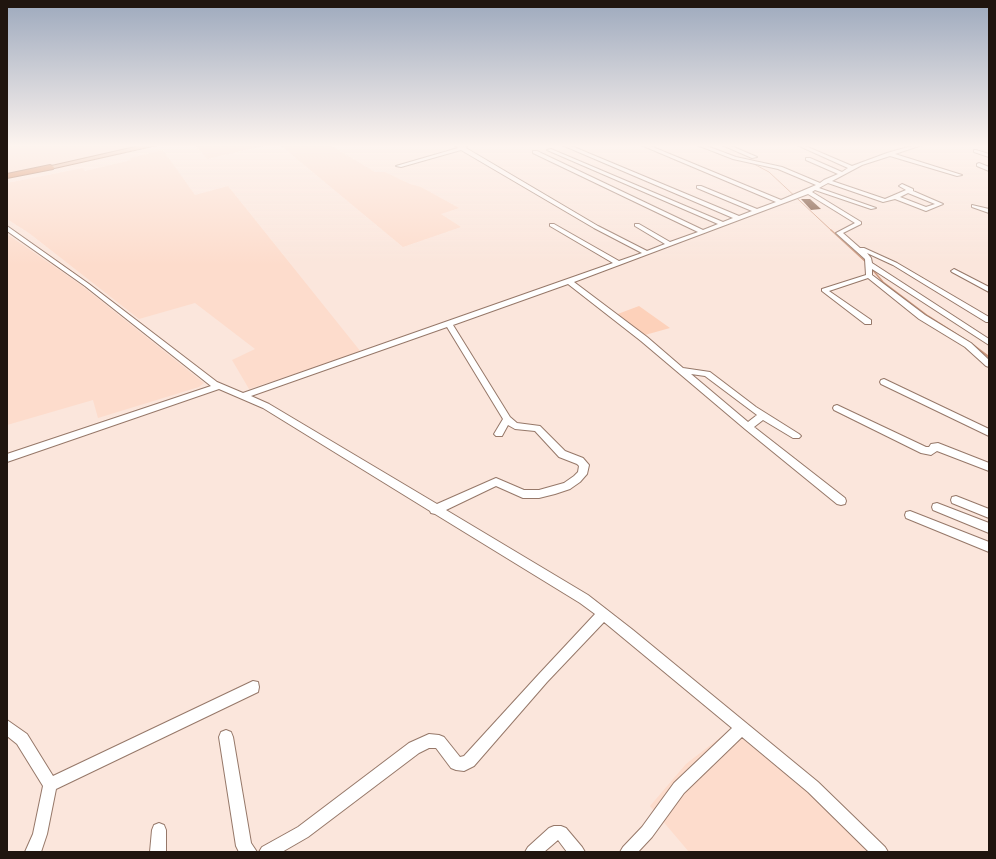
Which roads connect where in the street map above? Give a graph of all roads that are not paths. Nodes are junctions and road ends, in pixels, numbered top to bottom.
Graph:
1 (525, 185) edge
2 (604, 185) edge
3 (631, 185) edge
4 (660, 185) edge
5 (740, 185) edge
6 (820, 185) edge
7 (838, 185) edge
8 (902, 186) dead end
9 (680, 187) dead end
10 (699, 187) dead end
11 (814, 188) junction
12 (908, 191) junction
13 (808, 192) junction
14 (895, 197) junction
15 (781, 202) junction
16 (974, 206) dead end
17 (873, 208) dead end
18 (757, 210) junction
19 (989, 211) edge
20 (746, 214) junction
21 (738, 218) junction
22 (722, 224) junction
23 (552, 225) dead end
24 (637, 225) dead end
25 (7, 228) edge
26 (703, 232) junction
27 (670, 244) junction
28 (854, 245) junction
29 (648, 253) junction
30 (619, 264) junction
31 (869, 264) junction
32 (954, 271) dead end
33 (869, 276) junction
34 (569, 282) junction
35 (989, 290) edge
36 (989, 320) edge
37 (868, 322) dead end
38 (449, 325) junction
39 (989, 343) edge
40 (989, 364) edge
41 (681, 370) junction
42 (884, 382) dead end
43 (220, 386) junction
44 (243, 396) junction
45 (736, 396) junction
46 (721, 404) junction
47 (837, 408) dead end
48 (763, 415) junction
49 (507, 419) junction
50 (748, 427) junction
51 (989, 433) edge
52 (499, 434) dead end
53 (796, 436) dead end
54 (8, 460) edge
55 (989, 467) edge
56 (956, 500) dead end
57 (842, 501) dead end
58 (937, 507) dead end
59 (435, 510) junction
60 (989, 514) edge
61 (910, 515) dead end
62 (989, 528) edge
63 (989, 548) edge
64 (603, 614) junction
65 (253, 687) dead end
66 (7, 727) edge
67 (742, 728) junction
68 (226, 737) dead end
69 (50, 785) junction
70 (159, 830) dead end
71 (33, 852) edge
72 (158, 852) edge
73 (249, 852) edge
74 (267, 852) edge
75 (533, 852) edge
76 (577, 852) edge
77 (628, 852) edge
78 (880, 852) edge

1 - 29 street
2 - 26 street
3 - 22 street
4 - 21 street
5 - 15 street
6 - 11 street
7 - 14 street
8 - 12 street
9 - 20 street
10 - 18 street
11 - 13 street
11 - 17 street
12 - 14 street
12 - 14 street
13 - 15 street
13 - 28 street
15 - 18 street
16 - 19 street
18 - 20 street
20 - 21 street
21 - 22 street
22 - 26 street
23 - 30 street
24 - 27 street
25 - 43 street
26 - 27 street
27 - 29 street
28 - 31 street
28 - 36 street
29 - 30 street
30 - 34 street
31 - 33 street
31 - 39 street
32 - 35 street
33 - 37 street
33 - 40 street
34 - 38 street
34 - 41 street
38 - 44 street
38 - 49 street
41 - 45 street
41 - 46 street
42 - 51 street
43 - 44 street
43 - 54 street
44 - 59 street
45 - 46 street
45 - 48 street
46 - 50 street
47 - 55 street
48 - 50 street
48 - 53 street
49 - 52 street
49 - 59 street
50 - 57 street
56 - 60 street
58 - 62 street
59 - 64 street
61 - 63 street
64 - 67 street
64 - 74 street
65 - 69 street
66 - 69 street
67 - 77 street
67 - 78 street
68 - 73 street
69 - 71 street
70 - 72 street
75 - 76 street

